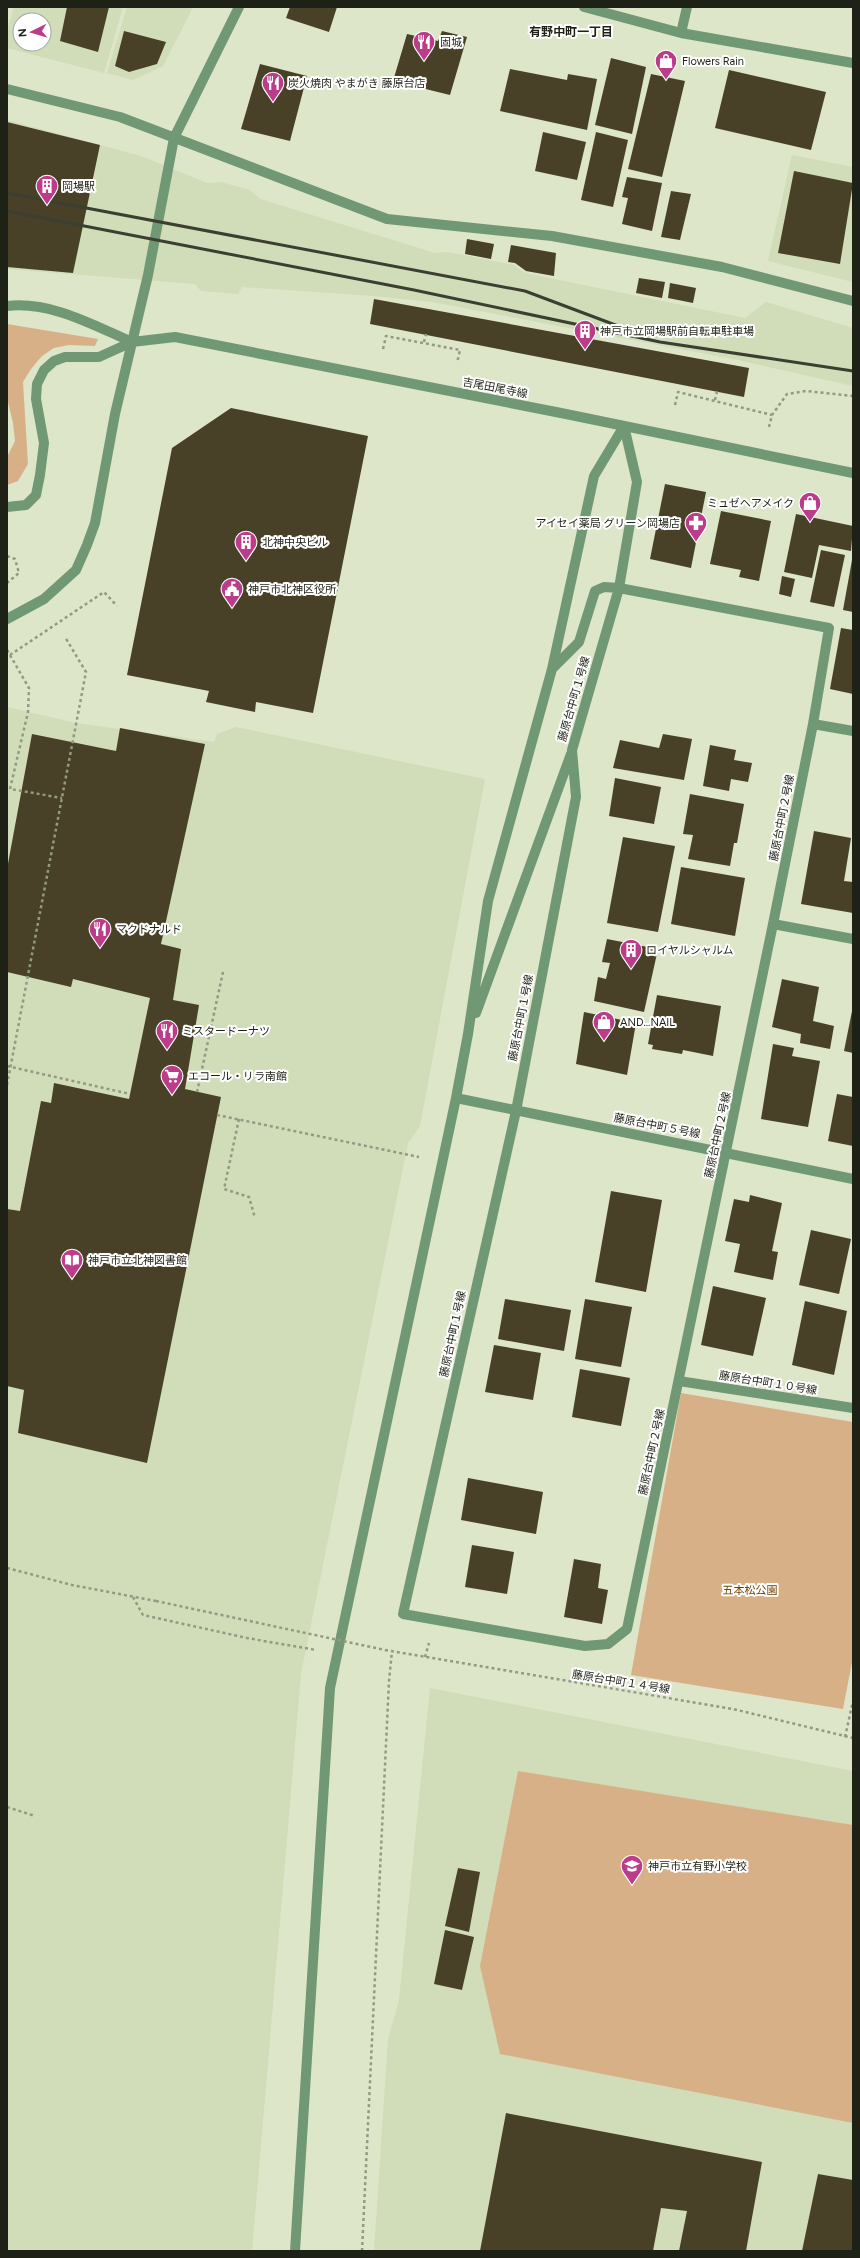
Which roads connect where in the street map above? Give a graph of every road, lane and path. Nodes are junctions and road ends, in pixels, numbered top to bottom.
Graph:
1 (239, 7) edge
2 (584, 7) edge
3 (687, 7) edge
4 (681, 33) junction
5 (853, 63) edge
6 (7, 89) edge
7 (174, 138) junction
8 (853, 301) edge
9 (7, 306) edge
10 (426, 334) dead end
11 (132, 342) junction
12 (424, 342) junction
13 (383, 349) dead end
14 (457, 362) dead end
15 (717, 391) dead end
16 (853, 396) edge
17 (715, 400) junction
18 (675, 405) dead end
19 (772, 415) junction
20 (624, 426) junction
21 (769, 427) dead end
22 (853, 473) edge
23 (7, 507) edge
24 (7, 556) edge
25 (7, 583) edge
26 (619, 588) junction
27 (117, 606) dead end
28 (7, 619) edge
29 (65, 637) dead end
30 (7, 650) edge
31 (10, 655) junction
32 (552, 669) junction
33 (813, 724) junction
34 (853, 732) edge
35 (572, 750) junction
36 (8, 789) edge
37 (62, 798) junction
38 (773, 924) junction
39 (853, 939) edge
40 (223, 972) dead end
41 (468, 1034) junction
42 (9, 1066) edge
43 (7, 1085) edge
44 (197, 1092) dead end
45 (130, 1094) dead end
46 (456, 1098) junction
47 (516, 1111) junction
48 (217, 1115) dead end
49 (239, 1119) junction
50 (726, 1152) junction
51 (419, 1157) dead end
52 (853, 1179) edge
53 (255, 1218) dead end
54 (679, 1382) junction
55 (853, 1408) edge
56 (7, 1568) edge
57 (133, 1597) junction
58 (403, 1614) joint
59 (429, 1643) dead end
60 (316, 1650) dead end
61 (392, 1651) junction
62 (425, 1657) junction
63 (853, 1701) edge
64 (845, 1736) junction
65 (853, 1738) edge
66 (7, 1807) edge
67 (35, 1816) dead end
68 (295, 2251) edge
69 (362, 2251) edge

1 - 7 street
2 - 4 street
3 - 4 street
4 - 5 street
6 - 7 street
7 - 8 street
7 - 11 street
9 - 11 street
10 - 12 path
11 - 20 street, 吉尾田尾寺線
11 - 23 street
11 - 28 street
12 - 13 path
12 - 14 path
15 - 17 path
16 - 19 path
17 - 18 path
17 - 19 path
19 - 21 path
20 - 22 street, 吉尾田尾寺線
20 - 26 street, 藤原台中町１号線
20 - 32 street
24 - 25 path
26 - 32 street
26 - 33 street, 藤原台中町２号線
26 - 35 street, 藤原台中町１号線
27 - 31 path
29 - 37 path
30 - 31 path
31 - 36 path
32 - 41 street
33 - 34 street
33 - 38 street, 藤原台中町２号線
35 - 41 street
35 - 47 street, 藤原台中町１号線
36 - 37 path
37 - 42 path
38 - 39 street
38 - 50 street, 藤原台中町２号線
40 - 44 path
41 - 46 street
42 - 43 path
42 - 45 path
46 - 47 street, 藤原台中町５号線
46 - 68 street
47 - 50 street, 藤原台中町５号線
47 - 58 street, 藤原台中町１号線
48 - 49 path
49 - 51 path
49 - 53 path
50 - 52 street, 藤原台中町５号線
50 - 54 street, 藤原台中町２号線
54 - 55 street, 藤原台中町１０号線
54 - 58 street, 藤原台中町２号線
56 - 57 path, 藤原台中町１４号線
57 - 60 path
57 - 61 path, 藤原台中町１４号線, bridge
59 - 62 path
61 - 62 path, 藤原台中町１４号線
61 - 69 path
62 - 64 path, 藤原台中町１４号線
63 - 64 path
64 - 65 path, 藤原台中町１４号線
66 - 67 path

